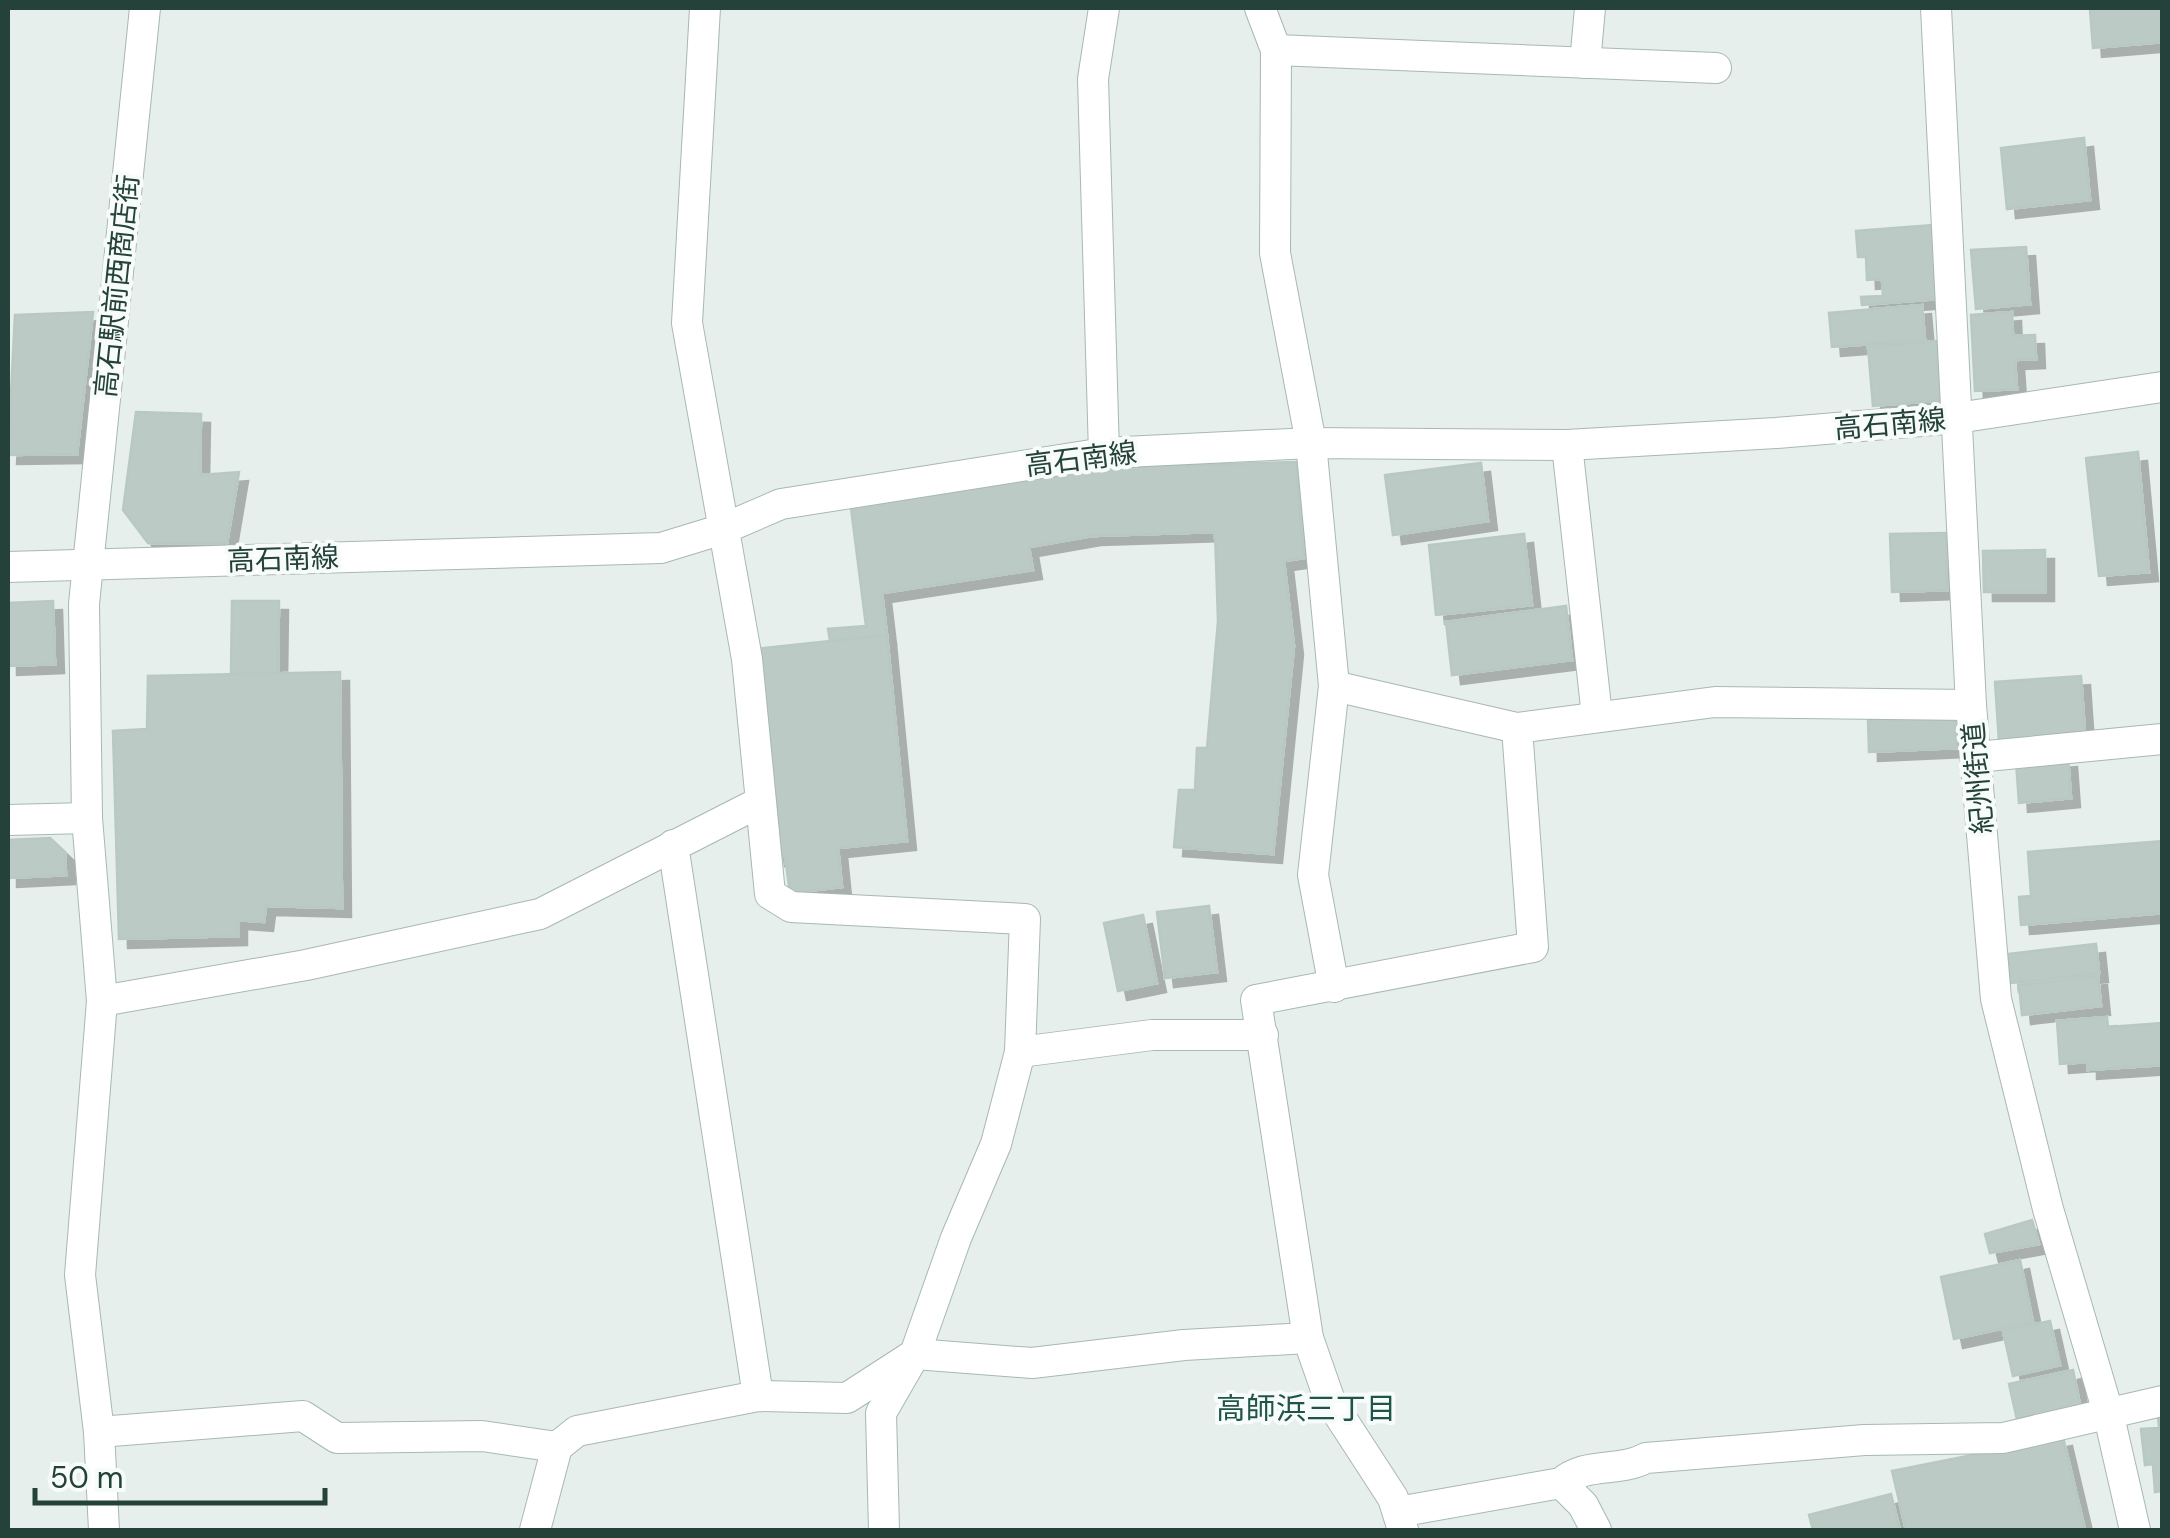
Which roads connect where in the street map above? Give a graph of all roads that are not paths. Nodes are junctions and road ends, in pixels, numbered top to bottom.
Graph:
1 (145, 8) edge
2 (705, 8) edge
3 (1104, 8) edge
4 (1260, 8) edge
5 (1590, 8) edge
6 (1936, 8) edge
7 (1276, 50) junction
8 (1586, 62) junction
9 (1716, 68) dead end
10 (2162, 387) edge
11 (1957, 418) junction
12 (1311, 443) junction
13 (1567, 444) junction
14 (1104, 452) junction
15 (723, 529) junction
16 (90, 565) junction
17 (8, 567) edge
18 (1334, 686) junction
19 (1972, 704) junction
20 (1597, 716) junction
21 (1517, 728) junction
22 (2162, 739) edge
23 (1978, 757) junction
24 (760, 802) junction
25 (86, 818) junction
26 (8, 820) edge
27 (673, 846) junction
28 (1334, 987) junction
29 (102, 1001) junction
30 (1263, 1036) junction
31 (1020, 1052) junction
32 (1308, 1338) junction
33 (916, 1354) junction
34 (758, 1396) junction
35 (2162, 1401) edge
36 (2108, 1412) junction
37 (100, 1432) junction
38 (557, 1447) junction
39 (1560, 1482) junction
40 (1400, 1521) edge
41 (104, 1530) edge
42 (535, 1530) edge
43 (884, 1530) edge
44 (1596, 1530) edge
45 (2136, 1530) edge

1 - 16 street, 高石駅前西商店街
2 - 15 street
3 - 14 street
4 - 7 street
5 - 8 street
6 - 11 street, 紀州街道
7 - 8 street
7 - 12 street
8 - 9 street
10 - 11 street, 高石南線
11 - 13 street, 高石南線
11 - 19 street, 紀州街道
12 - 13 street, 高石南線
12 - 14 street, 高石南線
12 - 18 street
13 - 20 street
14 - 15 street, 高石南線
15 - 16 street, 高石南線
15 - 24 street
16 - 17 street, 高石南線
16 - 25 street, 高石駅前西商店街
18 - 21 street
18 - 28 street
19 - 20 street
19 - 23 street, 紀州街道
20 - 21 street
21 - 28 street
22 - 23 street
23 - 36 street, 紀州街道
24 - 27 street
24 - 31 street
25 - 26 street
25 - 29 street, 高石駅前西商店街
27 - 29 street
27 - 34 street
28 - 30 street
29 - 37 street, 高石駅前西商店街
30 - 31 street
30 - 32 street
31 - 33 street
32 - 33 street
32 - 40 street
33 - 34 street
33 - 43 street
34 - 38 street
35 - 36 street
36 - 39 street
36 - 45 street, 紀州街道
37 - 38 street
37 - 41 street, 高石駅前西商店街
38 - 42 street
39 - 40 street
39 - 44 street

